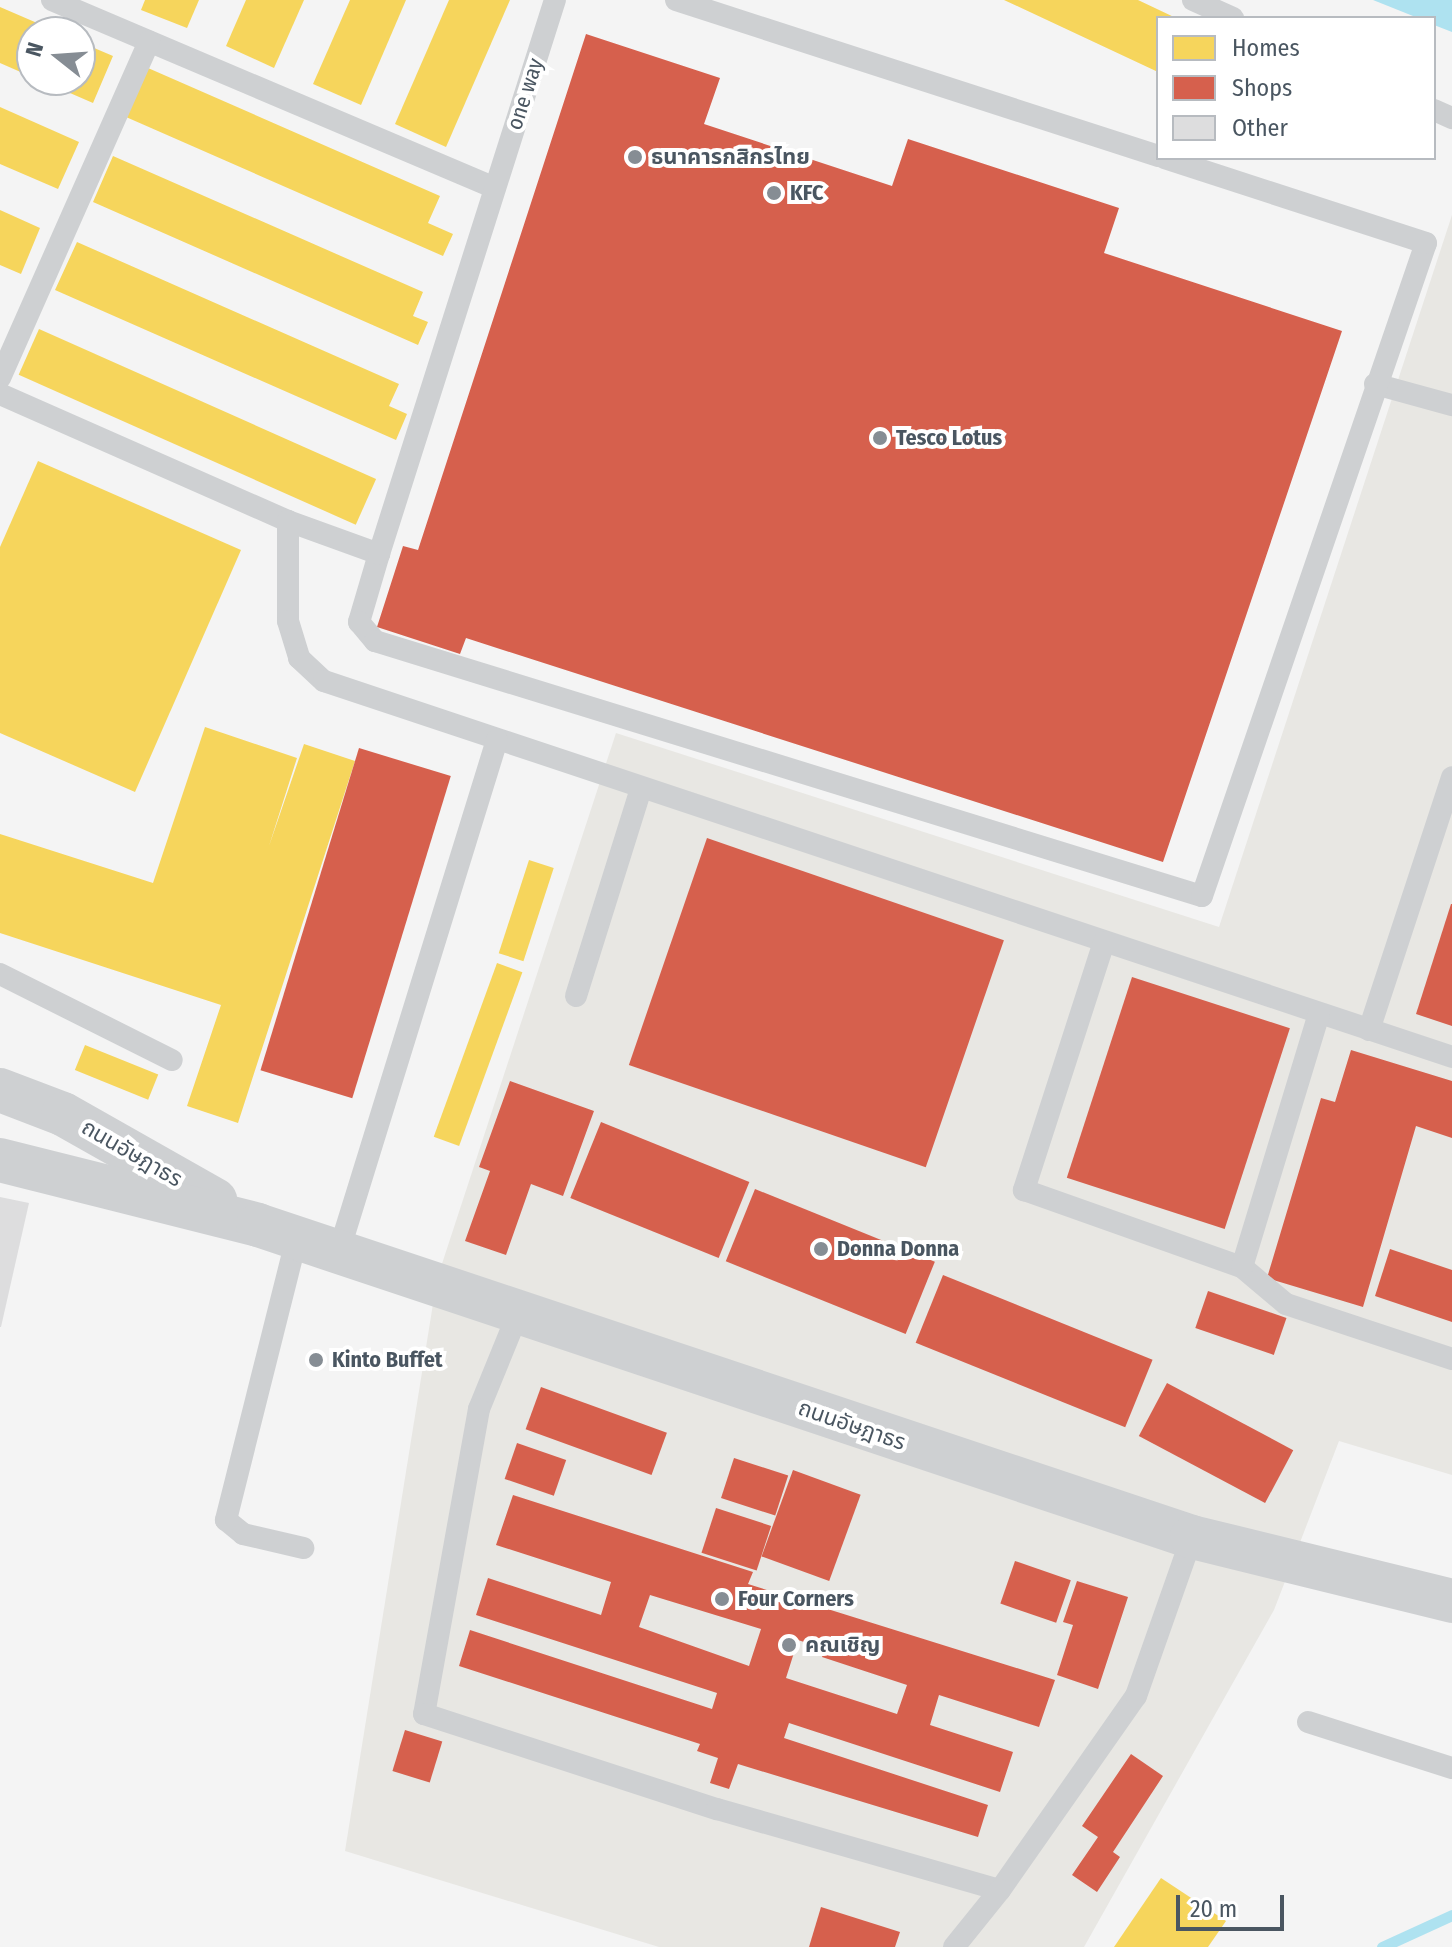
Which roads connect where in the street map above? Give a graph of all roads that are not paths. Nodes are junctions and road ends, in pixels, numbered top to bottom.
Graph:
1 (52, 0) edge
2 (555, 0) edge
3 (676, 0) edge
4 (1193, 0) edge
5 (1229, 16) edge
6 (149, 41) junction
7 (1156, 155) edge
8 (1170, 160) edge
9 (495, 188) junction
10 (0, 378) edge
11 (1375, 384) junction
12 (0, 394) edge
13 (1452, 405) edge
14 (288, 521) junction
15 (379, 554) junction
16 (497, 740) junction
17 (1452, 777) edge
18 (641, 788) junction
19 (1104, 942) junction
20 (0, 974) edge
21 (576, 996) dead end
22 (1319, 1013) junction
23 (1369, 1030) junction
24 (1452, 1057) edge
25 (172, 1060) dead end
26 (0, 1090) edge
27 (0, 1160) edge
28 (278, 1231) junction
29 (339, 1251) junction
30 (1242, 1267) junction
31 (519, 1311) junction
32 (1452, 1359) edge
33 (1192, 1537) junction
34 (303, 1548) dead end
35 (1452, 1601) edge
36 (1308, 1722) dead end
37 (1452, 1768) edge
38 (1000, 1890) junction
39 (954, 1947) edge

1 - 6 lane
2 - 9 lane, one way
3 - 7 lane
4 - 5 lane
6 - 9 lane
6 - 10 lane
8 - 11 lane
9 - 15 lane, one way
11 - 13 lane
11 - 15 lane, one way
12 - 14 lane
14 - 15 lane
14 - 16 lane
16 - 18 lane
16 - 29 lane
17 - 23 lane
18 - 19 lane
18 - 21 lane
19 - 22 lane
19 - 30 lane
20 - 25 lane
22 - 23 lane
22 - 30 lane
23 - 24 lane
26 - 28 street, ถนนอัษฎาธร
27 - 28 street, ถนนอัษฎาธร
28 - 29 street, ถนนอัษฎาธร
28 - 34 lane
29 - 31 street, ถนนอัษฎาธร
30 - 32 lane
31 - 33 street, ถนนอัษฎาธร
31 - 38 lane
33 - 35 street, ถนนอัษฎาธร
33 - 38 lane
36 - 37 lane
38 - 39 lane

